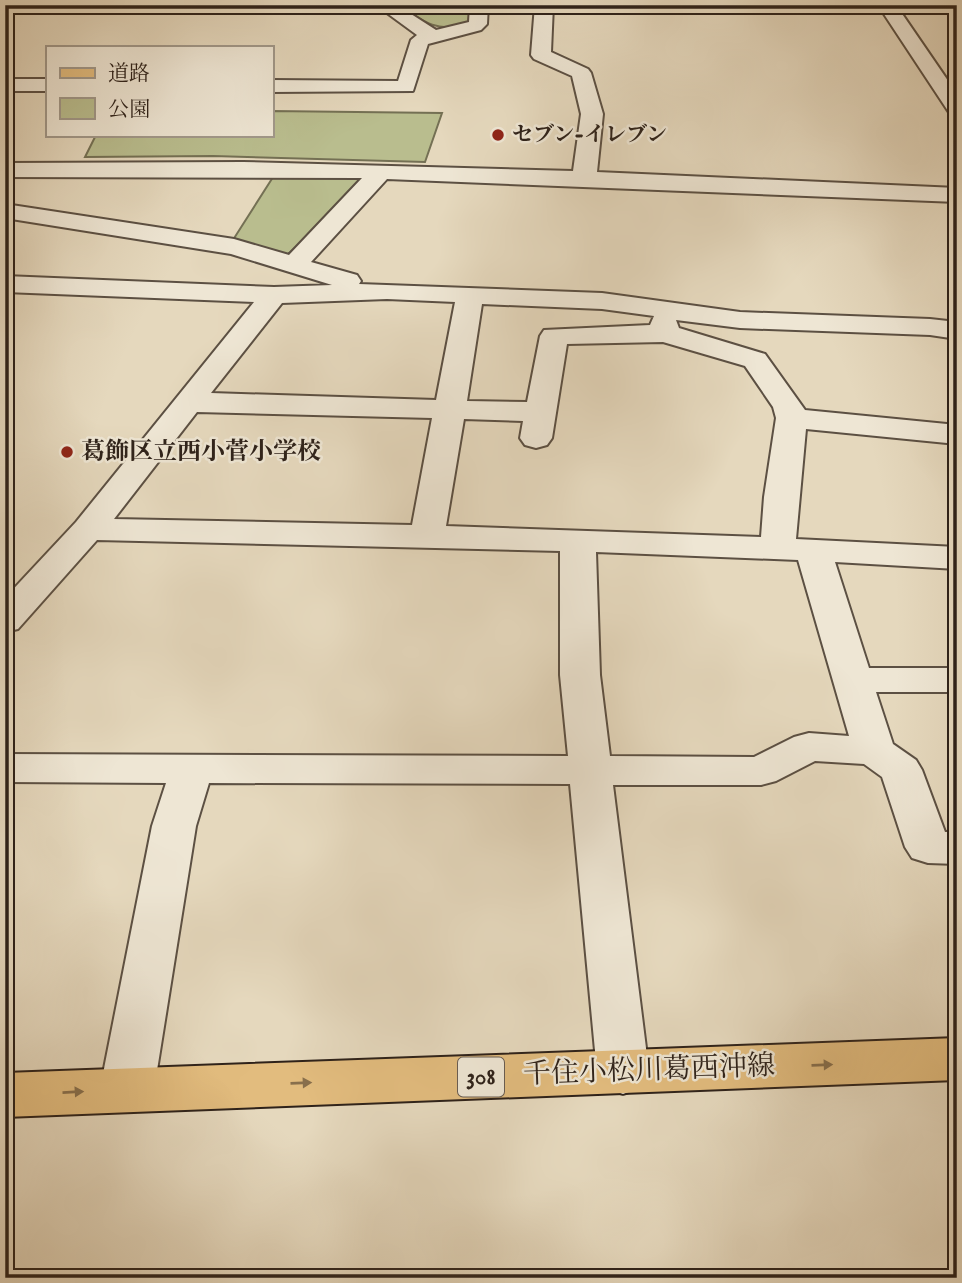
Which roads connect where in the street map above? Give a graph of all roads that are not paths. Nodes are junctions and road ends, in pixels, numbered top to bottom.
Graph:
1 (385, 5) edge
2 (479, 5) edge
3 (544, 5) edge
4 (887, 5) edge
5 (433, 37) junction
6 (5, 85) edge
7 (46, 85) edge
8 (273, 86) edge
9 (957, 110) edge
10 (5, 170) edge
11 (381, 172) junction
12 (584, 180) junction
13 (957, 195) edge
14 (5, 211) edge
15 (293, 266) junction
16 (5, 284) edge
17 (387, 291) junction
18 (274, 295) junction
19 (470, 296) junction
20 (668, 326) junction
21 (957, 331) edge
22 (187, 402) junction
23 (451, 408) junction
24 (792, 418) junction
25 (957, 435) edge
26 (88, 529) junction
27 (427, 536) junction
28 (578, 542) junction
29 (795, 548) junction
30 (957, 558) edge
31 (5, 621) edge
32 (852, 680) junction
33 (957, 680) edge
34 (874, 751) junction
35 (5, 768) edge
36 (192, 769) junction
37 (589, 769) junction
38 (957, 848) edge
39 (957, 1059) edge
40 (623, 1072) junction
41 (127, 1089) junction
42 (5, 1095) edge

1 - 5 street
2 - 5 street
3 - 12 street
4 - 9 street
5 - 8 street
6 - 7 street
10 - 11 street
11 - 12 street
11 - 15 street
12 - 13 street
14 - 15 street
15 - 17 street
16 - 18 street
17 - 18 street
17 - 19 street
18 - 22 street
19 - 20 street
19 - 23 street
20 - 21 street
20 - 23 street
20 - 24 street
22 - 23 street
22 - 26 street
23 - 27 street
24 - 25 street
24 - 29 street
26 - 27 street
26 - 31 street
27 - 28 street
28 - 29 street
28 - 37 street
29 - 30 street
29 - 32 street
32 - 33 street
32 - 34 street
34 - 37 street
34 - 38 street
35 - 36 street
36 - 37 street
36 - 41 street
37 - 40 street
40 -> 39 main road, 千住小松川葛西沖線 / 308
41 -> 40 main road, 千住小松川葛西沖線 / 308
42 -> 41 main road, 千住小松川葛西沖線 / 308

